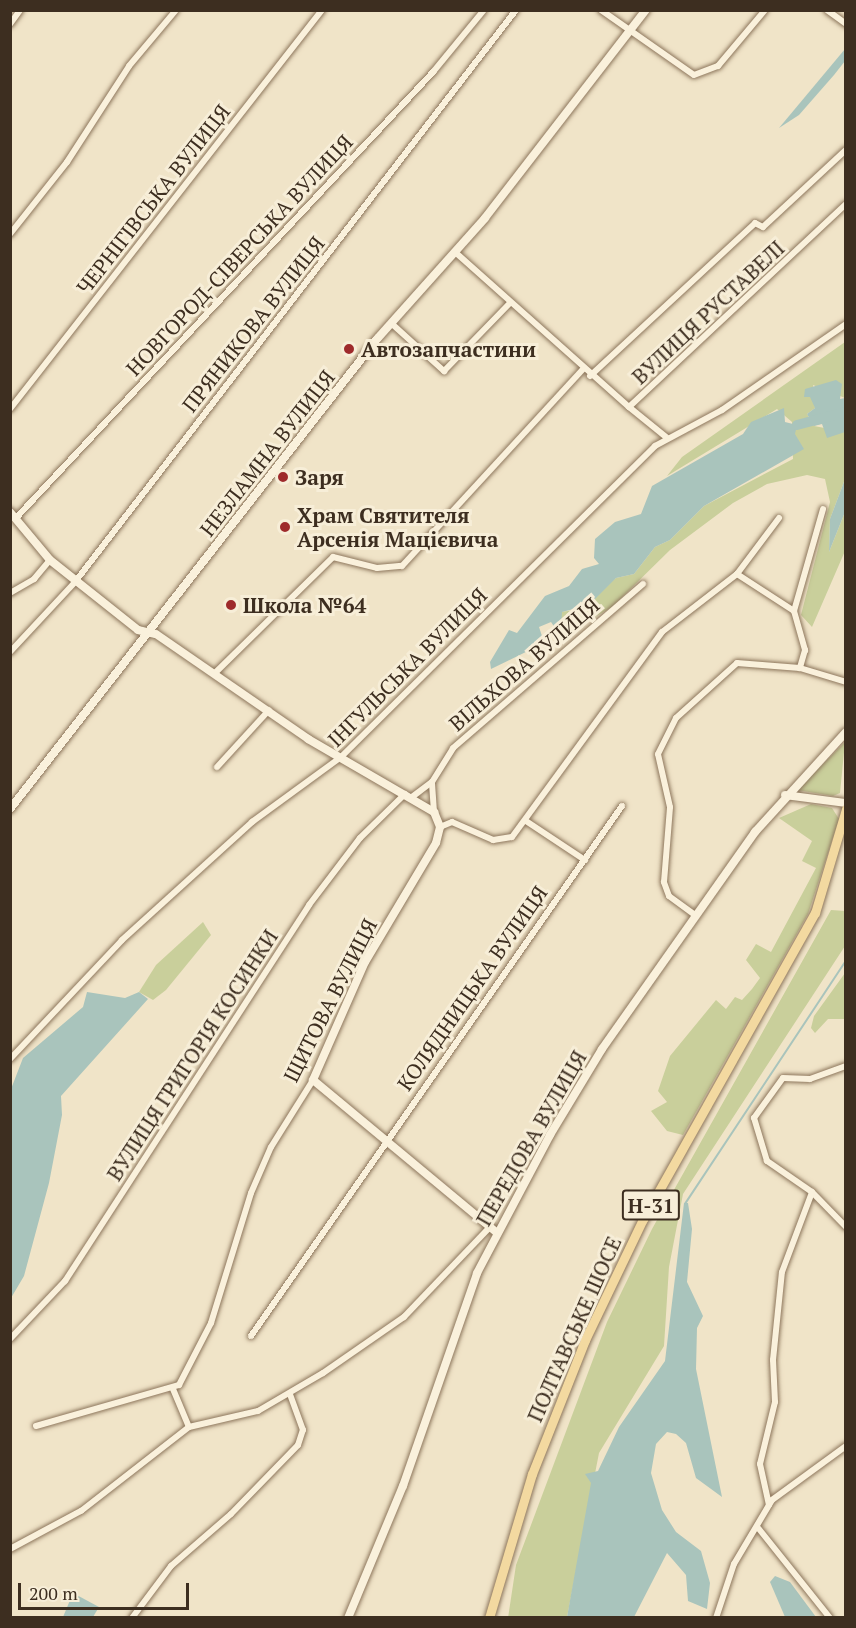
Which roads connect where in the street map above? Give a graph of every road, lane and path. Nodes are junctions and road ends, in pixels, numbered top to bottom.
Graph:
1 (20, 10) edge
2 (176, 10) edge
3 (322, 10) edge
4 (484, 10) edge
5 (516, 10) edge
6 (601, 10) edge
7 (646, 10) edge
8 (765, 10) edge
9 (827, 10) edge
10 (10, 24) edge
11 (846, 24) edge
12 (630, 31) junction
13 (846, 150) edge
14 (846, 204) edge
15 (10, 234) edge
16 (454, 252) junction
17 (509, 304) junction
18 (391, 323) junction
19 (846, 324) edge
20 (583, 369) junction
21 (590, 376) junction
22 (629, 408) junction
23 (10, 409) edge
24 (666, 437) junction
25 (823, 509) dead end
26 (13, 515) edge
27 (779, 518) dead end
28 (50, 560) junction
29 (737, 574) junction
30 (75, 582) junction
31 (644, 584) dead end
32 (10, 593) edge
33 (794, 611) junction
34 (149, 632) junction
35 (10, 652) edge
36 (800, 668) junction
37 (216, 672) junction
38 (846, 682) edge
39 (270, 710) junction
40 (846, 732) edge
41 (341, 757) junction
42 (217, 767) dead end
43 (432, 782) junction
44 (409, 795) junction
45 (785, 795) junction
46 (846, 803) edge
47 (622, 806) dead end
48 (10, 808) edge
49 (846, 809) edge
50 (434, 812) junction
51 (526, 821) junction
52 (440, 828) junction
53 (585, 860) junction
54 (695, 915) junction
55 (10, 1059) edge
56 (846, 1066) edge
57 (314, 1080) junction
58 (388, 1138) junction
59 (812, 1192) junction
60 (845, 1227) edge
61 (494, 1230) junction
62 (251, 1336) dead end
63 (10, 1339) edge
64 (173, 1389) junction
65 (291, 1395) junction
66 (36, 1426) dead end
67 (189, 1427) junction
68 (846, 1446) edge
69 (769, 1504) junction
70 (759, 1529) junction
71 (10, 1549) edge
72 (132, 1617) edge
73 (348, 1617) edge
74 (489, 1617) edge
75 (716, 1617) edge
76 (830, 1617) edge

1 - 10 street
2 - 15 street
3 - 23 street, ЧЕРНІГІВСЬКА ВУЛИЦЯ
4 - 26 street, НОВГОРОД-СІВЕРСЬКА ВУЛИЦЯ
5 - 30 street, ПРЯНИКОВА ВУЛИЦЯ
6 - 12 street
7 - 12 street, НЕЗЛАМНА ВУЛИЦЯ
8 - 12 street
9 - 11 street
12 - 16 street, НЕЗЛАМНА ВУЛИЦЯ
13 - 21 street
14 - 22 street, ВУЛИЦЯ РУСТАВЕЛІ
16 - 17 street, ВУЛИЦЯ РУСТАВЕЛІ
16 - 18 street, НЕЗЛАМНА ВУЛИЦЯ
17 - 18 street
17 - 20 street, ВУЛИЦЯ РУСТАВЕЛІ
18 - 34 street, НЕЗЛАМНА ВУЛИЦЯ
19 - 24 street, ІНГУЛЬСЬКА ВУЛИЦЯ
20 - 21 street, ВУЛИЦЯ РУСТАВЕЛІ
20 - 37 street
21 - 22 street, ВУЛИЦЯ РУСТАВЕЛІ
22 - 24 street
24 - 41 street, ІНГУЛЬСЬКА ВУЛИЦЯ
25 - 33 street
26 - 28 street
27 - 29 street
28 - 30 street
28 - 32 street
29 - 33 street
29 - 51 street
30 - 34 street
30 - 35 street, ПРЯНИКОВА ВУЛИЦЯ
31 - 43 street, ВІЛЬХОВА ВУЛИЦЯ
33 - 36 street
34 - 37 street
34 - 48 street, НЕЗЛАМНА ВУЛИЦЯ
36 - 38 street
36 - 54 street
37 - 39 street
39 - 41 street
39 - 42 street
40 - 45 street, ПЕРЕДОВА ВУЛИЦЯ
41 - 44 street
41 - 55 street, ІНГУЛЬСЬКА ВУЛИЦЯ
43 - 44 street, ВУЛИЦЯ ГРИГОРІЯ КОСИНКИ
43 - 50 street
44 - 50 street
44 - 63 street, ВУЛИЦЯ ГРИГОРІЯ КОСИНКИ
45 - 46 street
45 - 54 street, ПЕРЕДОВА ВУЛИЦЯ
47 - 53 street, КОЛЯДНИЦЬКА ВУЛИЦЯ
49 - 74 main road, ПОЛТАВСЬКЕ ШОСЕ / Н-31
50 - 52 street
51 - 52 street
51 - 53 street
52 - 57 street, ЩИТОВА ВУЛИЦЯ
53 - 58 street, КОЛЯДНИЦЬКА ВУЛИЦЯ
54 - 61 street, ПЕРЕДОВА ВУЛИЦЯ
56 - 59 street
57 - 58 street
57 - 64 street, ЩИТОВА ВУЛИЦЯ
58 - 61 street
58 - 62 street, КОЛЯДНИЦЬКА ВУЛИЦЯ
59 - 60 street
59 - 69 street
61 - 65 street
61 - 73 street, ПЕРЕДОВА ВУЛИЦЯ
64 - 66 street
64 - 67 street
65 - 67 street
65 - 72 street
67 - 71 street
68 - 69 street
69 - 70 street
70 - 75 street
70 - 76 street

